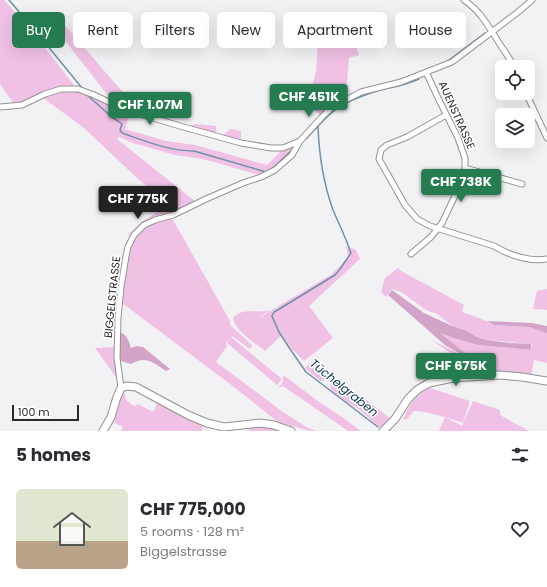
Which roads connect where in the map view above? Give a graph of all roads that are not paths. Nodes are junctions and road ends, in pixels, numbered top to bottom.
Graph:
1 (464, 0) edge
2 (532, 0) edge
3 (493, 31) junction
4 (510, 60) edge
5 (426, 72) junction
6 (529, 100) edge
7 (0, 106) edge
8 (446, 115) junction
9 (547, 138) edge
10 (300, 141) junction
11 (465, 168) junction
12 (522, 184) dead end
13 (438, 228) junction
14 (412, 254) dead end
15 (547, 259) edge
16 (547, 381) edge
17 (121, 388) junction
18 (103, 431) edge
19 (291, 431) edge
20 (383, 431) edge

1 - 3 street
2 - 3 street, BIGGELSTRASSE
3 - 4 street
3 - 5 street, BIGGELSTRASSE
5 - 8 street, AUENSTRASSE
5 - 10 street, BIGGELSTRASSE
6 - 9 street
7 - 10 street
8 - 11 street, AUENSTRASSE
8 - 13 street
10 - 17 street, BIGGELSTRASSE
11 - 12 street
11 - 13 street, AUENSTRASSE
13 - 14 street, AUENSTRASSE
13 - 15 street
16 - 20 street
17 - 18 street
17 - 19 street

